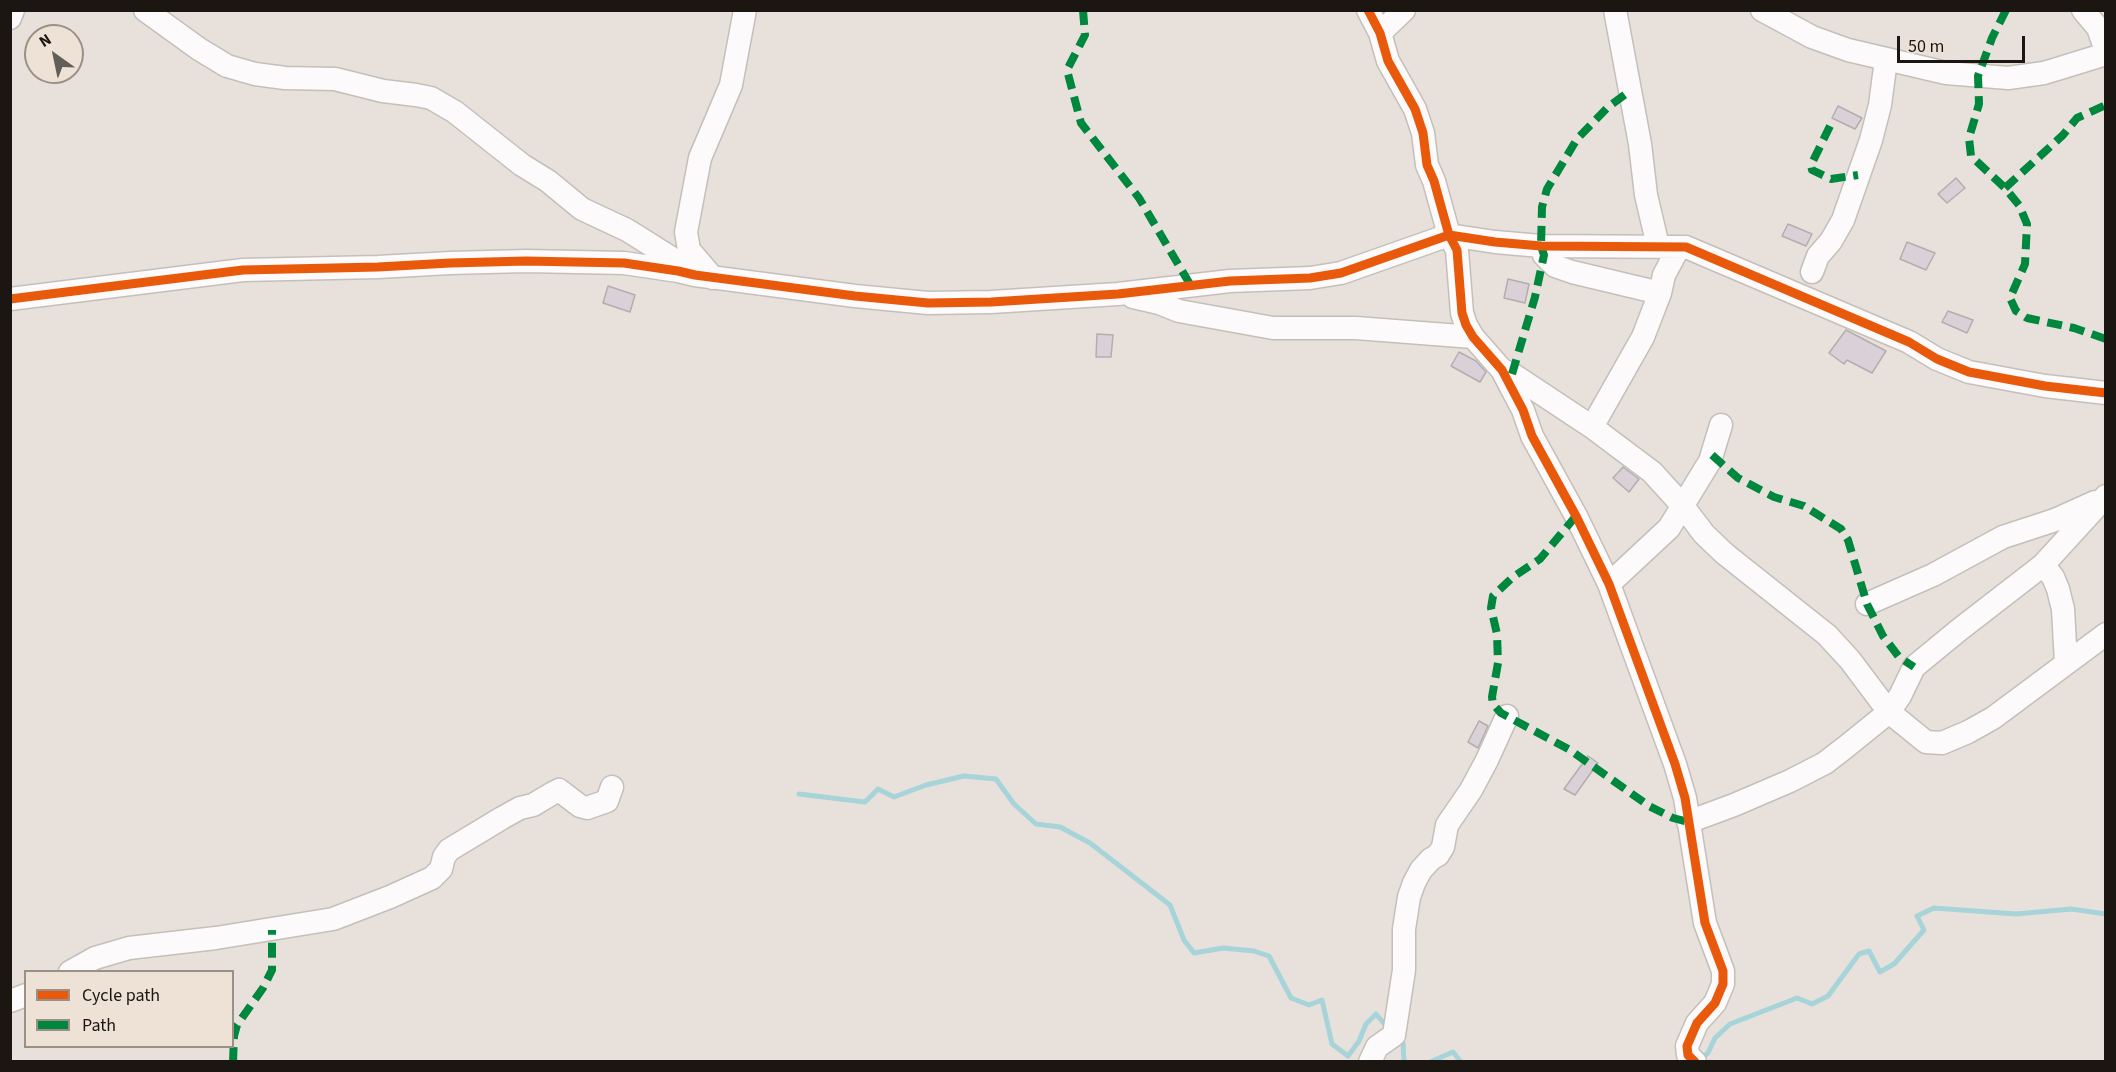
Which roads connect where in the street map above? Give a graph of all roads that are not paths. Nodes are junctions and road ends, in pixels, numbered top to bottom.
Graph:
1 (13, 10) edge
2 (145, 10) edge
3 (745, 10) edge
4 (1368, 10) edge
5 (1404, 10) edge
6 (1615, 10) edge
7 (1762, 10) edge
8 (2083, 10) edge
9 (10, 18) edge
10 (1380, 33) junction
11 (2105, 44) edge
12 (1886, 60) junction
13 (1449, 235) junction
14 (1668, 246) junction
15 (1544, 255) dead end
16 (678, 271) junction
17 (1812, 272) dead end
18 (713, 278) junction
19 (1660, 293) junction
20 (1118, 294) junction
21 (10, 299) edge
22 (1473, 337) junction
23 (1502, 370) junction
24 (2106, 393) edge
25 (1721, 424) dead end
26 (1592, 428) junction
27 (2105, 497) edge
28 (1682, 506) junction
29 (2043, 565) junction
30 (1609, 584) junction
31 (1867, 604) dead end
32 (2106, 634) edge
33 (2066, 663) junction
34 (1889, 712) junction
35 (1507, 716) dead end
36 (612, 787) dead end
37 (1688, 822) junction
38 (74, 970) edge
39 (1370, 1062) edge
40 (1695, 1062) edge

1 - 9 street
2 - 16 street
3 - 18 street
4 - 10 street
5 - 10 street
6 - 14 street
7 - 12 street
8 - 11 street
10 - 13 street
11 - 12 street
12 - 17 street
13 - 14 street
13 - 20 street
13 - 22 street
14 - 19 street
14 - 24 street
15 - 19 street
16 - 18 street
16 - 21 street
18 - 20 street
19 - 26 street
20 - 22 street
22 - 23 street
23 - 26 street
23 - 30 street
25 - 28 street
26 - 28 street
27 - 29 street
27 - 31 street
28 - 30 street
28 - 34 street
29 - 33 street
29 - 34 street
30 - 37 street
32 - 33 street
33 - 34 street
34 - 37 street
35 - 39 street
36 - 38 street
37 - 40 street

